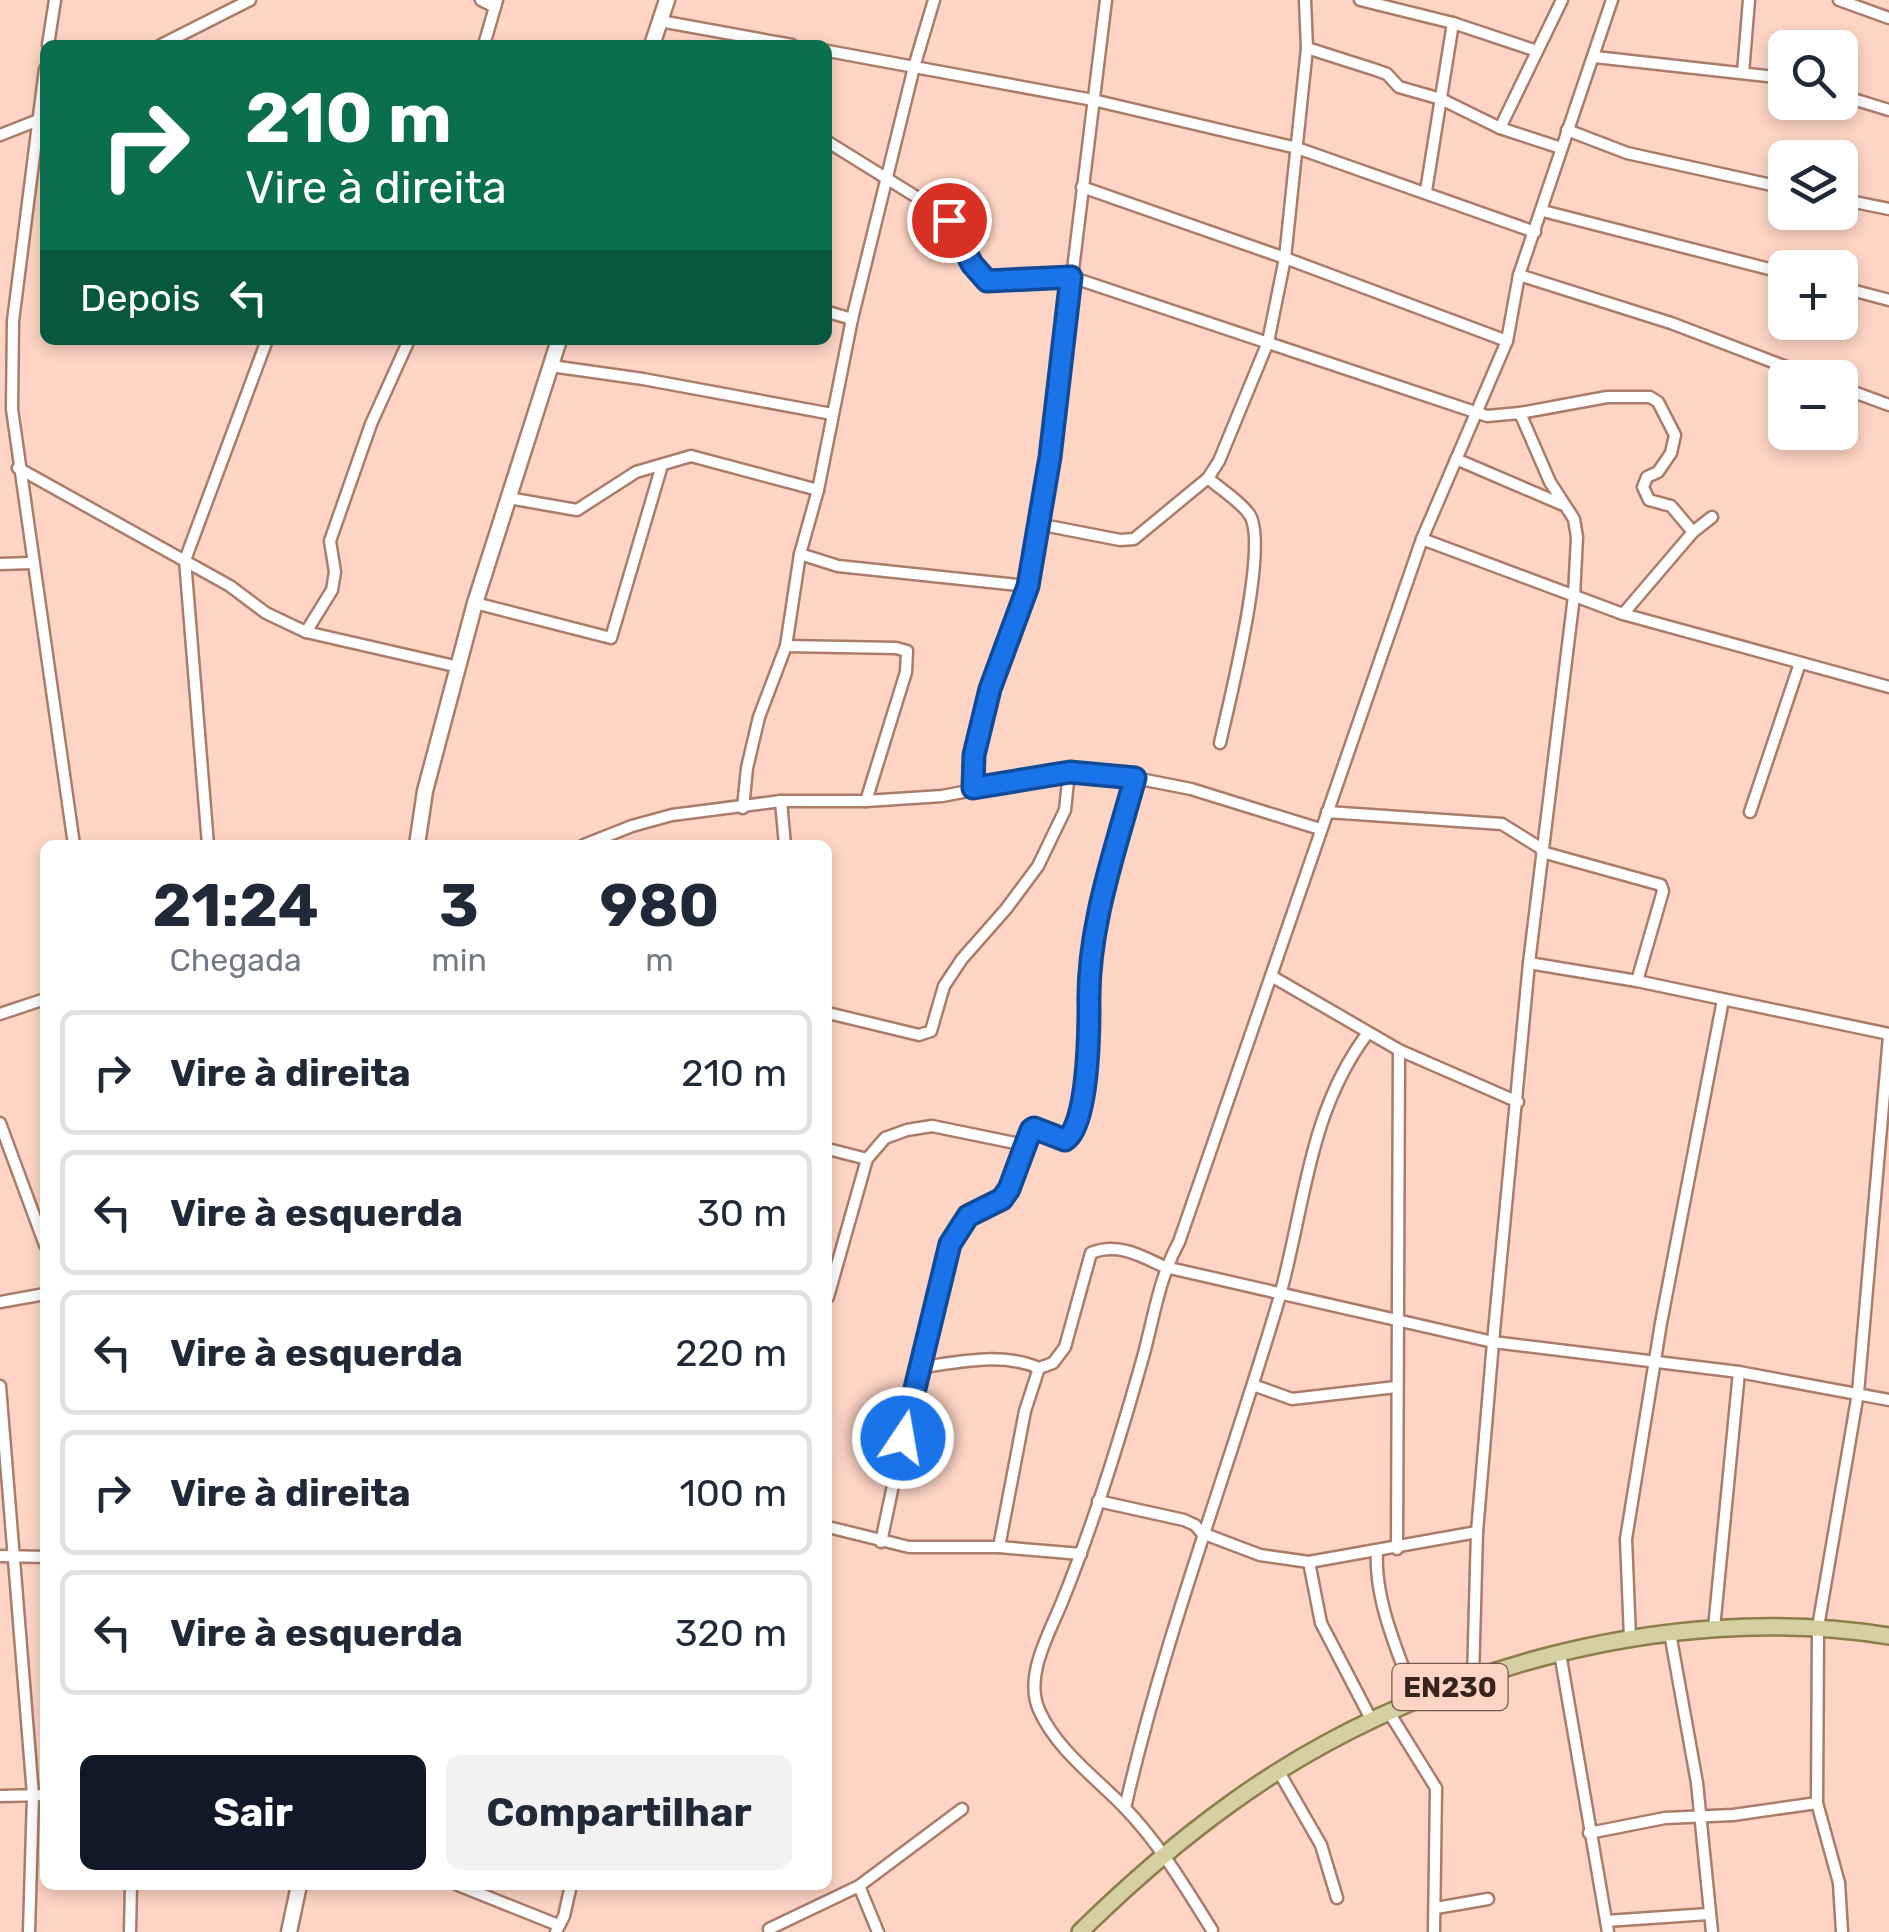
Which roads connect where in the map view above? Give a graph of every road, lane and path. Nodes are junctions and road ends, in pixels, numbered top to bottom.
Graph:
1 (55, 0) edge
2 (250, 0) edge
3 (480, 0) edge
4 (666, 0) edge
5 (934, 0) edge
6 (1106, 0) edge
7 (1305, 0) edge
8 (1360, 0) edge
9 (1562, 0) edge
10 (1612, 0) edge
11 (1750, 0) edge
12 (1839, 0) edge
13 (496, 3) edge
14 (1889, 18) edge
15 (660, 21) junction
16 (1453, 23) junction
17 (49, 40) edge
18 (171, 40) edge
19 (485, 40) edge
20 (654, 40) edge
21 (764, 40) edge
22 (1307, 48) junction
23 (1537, 51) junction
24 (832, 53) edge
25 (1595, 56) junction
26 (914, 67) junction
27 (1743, 74) junction
28 (1768, 76) edge
29 (1093, 100) junction
30 (1441, 100) junction
31 (1858, 101) edge
32 (1889, 110) edge
33 (40, 119) edge
34 (40, 126) edge
35 (1500, 128) junction
36 (1567, 130) junction
37 (0, 135) edge
38 (832, 144) edge
39 (1297, 148) junction
40 (1561, 148) junction
41 (886, 178) junction
42 (1768, 184) edge
43 (1082, 187) junction
44 (1426, 191) junction
45 (1858, 203) edge
46 (1889, 210) edge
47 (1543, 211) junction
48 (1535, 232) junction
49 (1286, 258) junction
50 (1768, 269) edge
51 (1519, 275) junction
52 (1071, 277) junction
53 (1858, 292) edge
54 (1889, 300) edge
55 (832, 313) edge
56 (852, 319) junction
57 (1507, 341) junction
58 (1268, 342) junction
59 (265, 345) edge
60 (407, 345) edge
61 (558, 345) edge
62 (1768, 360) edge
63 (551, 366) junction
64 (1858, 394) edge
65 (0, 404) edge
66 (1889, 405) edge
67 (12, 409) junction
68 (1478, 413) junction
69 (1520, 413) junction
70 (832, 414) junction
71 (1456, 459) junction
72 (662, 465) junction
73 (18, 468) junction
74 (1208, 478) junction
75 (818, 490) junction
76 (508, 498) junction
77 (1562, 504) junction
78 (1712, 517) dead end
79 (1038, 524) junction
80 (1693, 532) junction
81 (1422, 539) junction
82 (800, 554) junction
83 (185, 560) junction
84 (32, 562) junction
85 (0, 564) edge
86 (1028, 586) junction
87 (1574, 596) junction
88 (475, 603) junction
89 (1623, 614) junction
90 (306, 632) junction
91 (786, 646) junction
92 (1800, 663) junction
93 (459, 666) junction
94 (1889, 687) edge
95 (1220, 743) dead end
96 (1070, 772) junction
97 (1135, 778) junction
98 (973, 788) junction
99 (781, 801) junction
100 (866, 801) junction
101 (743, 808) junction
102 (1327, 812) junction
103 (1750, 812) dead end
104 (1320, 830) junction
105 (73, 840) edge
106 (208, 840) edge
107 (418, 840) edge
108 (619, 840) edge
109 (785, 840) edge
110 (1542, 850) junction
111 (1529, 963) junction
112 (1272, 978) junction
113 (1637, 981) junction
114 (1723, 1000) junction
115 (40, 1001) edge
116 (0, 1014) edge
117 (832, 1014) edge
118 (1367, 1034) junction
119 (1889, 1035) edge
120 (1398, 1050) junction
121 (1518, 1102) junction
122 (0, 1123) edge
123 (1024, 1145) junction
124 (832, 1150) edge
125 (867, 1160) junction
126 (40, 1231) edge
127 (1165, 1266) junction
128 (832, 1284) edge
129 (1281, 1293) junction
130 (40, 1295) edge
131 (0, 1302) edge
132 (1399, 1320) junction
133 (1494, 1342) junction
134 (1657, 1362) junction
135 (918, 1368) junction
136 (1040, 1368) junction
137 (1740, 1372) junction
138 (1253, 1385) junction
139 (0, 1386) edge
140 (1396, 1387) junction
141 (1858, 1393) junction
142 (1889, 1400) edge
143 (1098, 1501) junction
144 (832, 1529) edge
145 (1478, 1532) junction
146 (1202, 1533) junction
147 (881, 1542) junction
148 (999, 1547) junction
149 (1397, 1549) junction
150 (1377, 1552) junction
151 (1081, 1554) junction
152 (0, 1556) edge
153 (13, 1556) junction
154 (40, 1557) edge
155 (1309, 1562) junction
156 (1818, 1627) junction
157 (1714, 1628) junction
158 (1670, 1634) junction
159 (1889, 1636) edge
160 (1630, 1638) junction
161 (1560, 1653) junction
162 (1472, 1678) junction
163 (1416, 1701) junction
164 (1390, 1714) junction
165 (1372, 1721) junction
166 (1279, 1772) junction
167 (39, 1795) edge
168 (0, 1796) edge
169 (1816, 1803) junction
170 (1125, 1808) junction
171 (962, 1809) dead end
172 (1701, 1816) junction
173 (1589, 1832) junction
174 (1165, 1856) junction
175 (859, 1886) junction
176 (131, 1890) edge
177 (298, 1890) edge
178 (469, 1890) edge
179 (570, 1890) edge
180 (1337, 1898) dead end
181 (1488, 1900) dead end
182 (1436, 1908) junction
183 (1708, 1914) junction
184 (1607, 1926) edge
185 (557, 1929) edge
186 (770, 1929) dead end
187 (1212, 1930) edge
188 (30, 1932) edge
189 (130, 1932) edge
190 (289, 1932) edge
191 (878, 1932) edge
192 (1080, 1932) edge
193 (1434, 1932) edge
194 (1712, 1932) edge
195 (1842, 1932) edge

1 - 17 street
2 - 18 street
3 - 13 street
4 - 15 street
5 - 26 street
6 - 29 street
7 - 22 street
8 - 16 street
9 - 23 street
10 - 25 street
11 - 27 street
12 - 14 street
13 - 19 street
15 - 20 street
15 - 21 street
16 - 23 street
16 - 30 street
22 - 30 street
22 - 39 street
23 - 35 street
24 - 26 street
25 - 27 street
25 - 36 street
26 - 29 street
26 - 41 street
27 - 28 street
29 - 39 street
29 - 43 street
30 - 35 street
30 - 44 street
31 - 32 street
33 - 37 street
34 - 67 street
35 - 40 street
36 - 40 street
36 - 42 street
38 - 41 street
39 - 44 street
39 - 49 street
40 - 47 street
41 - 52 street
41 - 56 street
43 - 49 street
43 - 52 street
44 - 48 street
45 - 46 street
47 - 48 street
47 - 50 street
48 - 51 street
49 - 57 street
49 - 58 street
51 - 57 street
51 - 62 street
52 - 58 street
52 - 79 street
53 - 54 street
55 - 56 street
56 - 70 street
57 - 68 street
58 - 68 street
58 - 74 street
59 - 83 street
60 - 90 street
61 - 63 street
63 - 70 street
63 - 76 street
64 - 66 street
65 - 67 street
67 - 73 street
68 - 69 street
68 - 71 street
69 - 77 street
69 - 80 street
70 - 75 street
71 - 77 street
71 - 81 street
72 - 75 street
72 - 76 street
72 - 88 street
73 - 83 street
73 - 84 street
74 - 79 street
74 - 95 street
75 - 82 street
76 - 88 street
77 - 87 street
78 - 80 street
79 - 86 street
80 - 89 street
81 - 87 street
81 - 102 street
82 - 86 street
82 - 91 street
83 - 90 street
83 - 106 street
84 - 85 street
84 - 105 street
86 - 98 street
87 - 89 street
87 - 110 street
88 - 93 street
89 - 92 street
90 - 93 street
91 - 100 street
91 - 101 street
92 - 94 street
92 - 103 street
93 - 107 street
96 - 97 street
96 - 98 street
96 - 117 street
97 - 104 street
97 - 123 street
98 - 100 street
99 - 100 street
99 - 101 street
99 - 109 street
101 - 108 street
102 - 104 street
102 - 110 street
104 - 112 street
110 - 111 street
110 - 113 street
111 - 113 street
111 - 121 street
112 - 118 street
112 - 127 street
113 - 114 street
114 - 119 street
114 - 134 street
115 - 116 street
118 - 120 street
118 - 129 street
119 - 141 street
120 - 121 street
120 - 132 street
121 - 133 street
122 - 126 street
123 - 125 street
123 - 135 street
124 - 125 street
125 - 128 street
127 - 129 street
127 - 136 street
127 - 143 street
129 - 132 street
129 - 138 street
130 - 131 street
132 - 133 street
132 - 140 street
133 - 134 street
133 - 145 street
134 - 137 street
134 - 160 street
135 - 136 street
135 - 147 street
136 - 148 street
137 - 141 street
137 - 157 street
138 - 140 street
138 - 146 street
139 - 153 street
140 - 149 street
141 - 142 street
141 - 156 street
143 - 146 street
143 - 151 street
144 - 147 street
145 - 149 street
145 - 162 street
146 - 155 street
146 - 170 street
147 - 148 street
148 - 151 street
149 - 150 street
150 - 155 street
150 - 163 street
151 - 170 street
152 - 153 street
153 - 154 street
153 - 167 street
155 - 165 street
156 - 157 main road, EN230
156 - 159 main road, EN230
156 - 169 street
157 - 158 main road, EN230
158 - 160 main road, EN230
158 - 172 street
160 - 161 main road, EN230
161 - 162 main road, EN230
161 - 173 street
162 - 163 main road, EN230
163 - 164 main road, EN230
164 - 165 main road, EN230
164 - 182 street
165 - 166 main road, EN230
166 - 174 main road, EN230
166 - 180 street
167 - 168 street
167 - 188 street
169 - 172 street
169 - 195 street
170 - 174 street
171 - 175 street
172 - 173 street
172 - 183 street
173 - 184 street
174 - 187 street
174 - 192 main road, EN230
175 - 186 street
175 - 191 street
176 - 189 street
177 - 190 street
178 - 185 street
179 - 185 street
181 - 182 street
182 - 193 street
183 - 184 street
183 - 194 street

